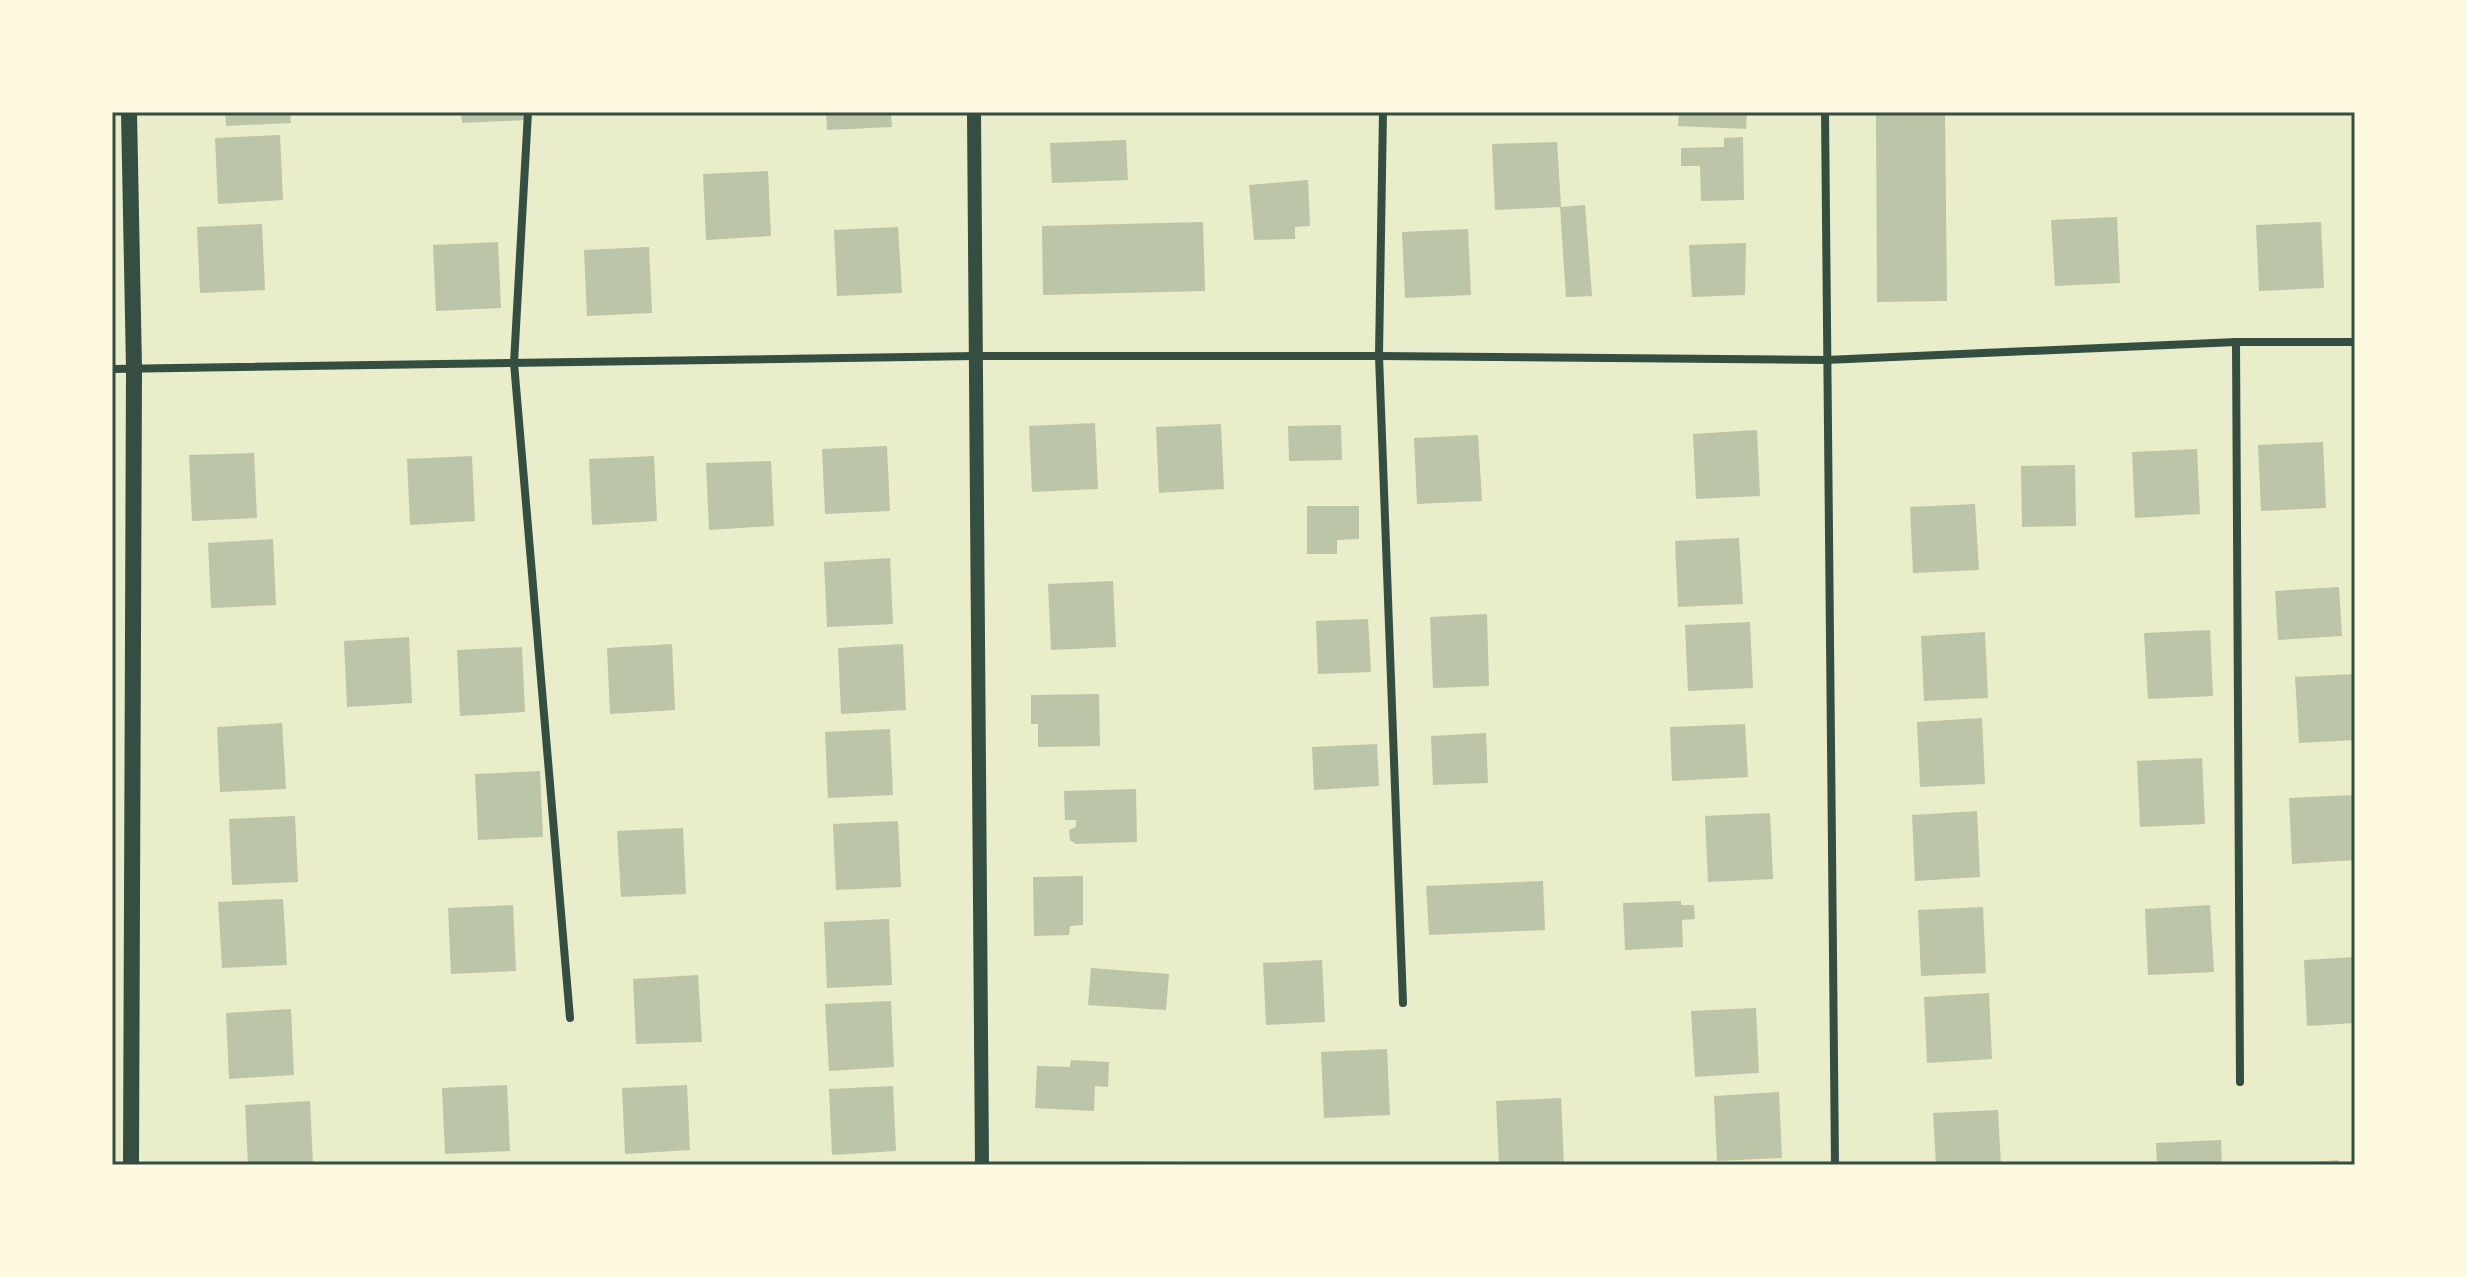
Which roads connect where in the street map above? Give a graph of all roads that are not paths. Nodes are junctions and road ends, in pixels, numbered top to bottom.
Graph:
1 (129, 112) edge
2 (528, 112) edge
3 (974, 112) edge
4 (1383, 112) edge
5 (1825, 112) edge
6 (2236, 342) junction
7 (2355, 342) edge
8 (976, 356) junction
9 (1379, 356) junction
10 (1826, 360) junction
11 (514, 363) junction
12 (134, 368) junction
13 (112, 369) edge
14 (1403, 1003) dead end
15 (570, 1018) dead end
16 (2240, 1082) dead end
17 (131, 1165) edge
18 (982, 1165) edge
19 (1835, 1165) edge

1 - 12 main road
2 - 11 street
3 - 8 street
4 - 9 street
5 - 10 street
6 - 7 street
6 - 10 street
6 - 16 street
8 - 9 street
8 - 11 street
8 - 18 street
9 - 10 street
9 - 14 street
10 - 19 street
11 - 12 street
11 - 15 street
12 - 13 street
12 - 17 main road

